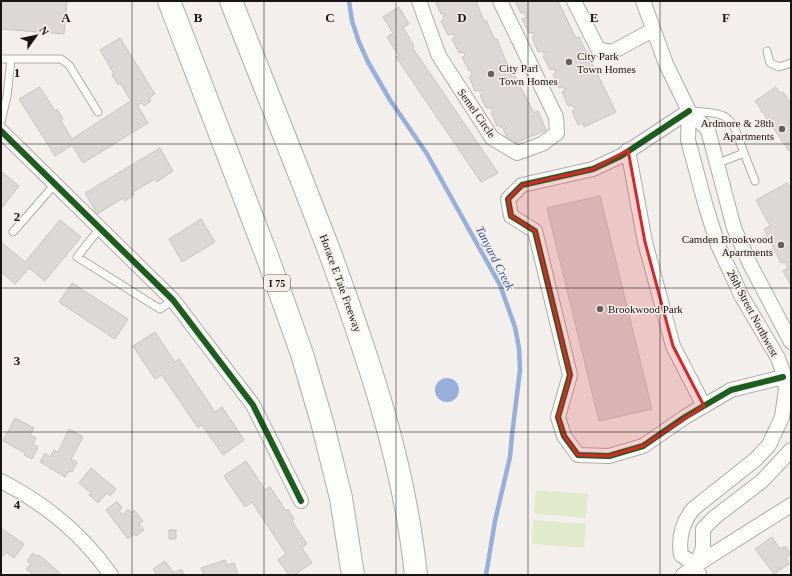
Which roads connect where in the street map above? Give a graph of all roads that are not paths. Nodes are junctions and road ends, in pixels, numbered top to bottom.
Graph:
1 (170, 1) edge
2 (231, 1) edge
3 (419, 1) edge
4 (500, 1) edge
5 (574, 1) edge
6 (643, 1) edge
7 (653, 30) junction
8 (767, 52) dead end
9 (1, 59) edge
10 (11, 59) junction
11 (791, 63) edge
12 (689, 111) junction
13 (98, 112) dead end
14 (1, 122) edge
15 (1, 131) edge
16 (628, 150) junction
17 (744, 153) junction
18 (716, 164) junction
19 (755, 181) dead end
20 (56, 183) junction
21 (100, 228) junction
22 (13, 232) dead end
23 (173, 300) junction
24 (791, 342) edge
25 (787, 375) edge
26 (704, 406) junction
27 (791, 450) edge
28 (1, 481) edge
29 (301, 501) dead end
30 (791, 505) edge
31 (697, 570) edge
32 (111, 575) edge
33 (353, 575) edge
34 (416, 575) edge
35 (683, 575) edge

1 - 33 highway, I 75
2 - 34 highway, Horace E Tate Freeway
3 - 4 street, Semel Circle
5 - 7 street
6 - 7 street, 26th Street Northwest
7 - 12 street, 26th Street Northwest
8 - 11 lane
9 - 10 lane
10 - 13 lane
10 - 14 lane
12 - 16 street
12 - 17 lane
12 - 18 street, 26th Street Northwest
12 - 25 street, 26th Street Northwest
15 - 20 street
16 - 26 street
16 - 26 street
17 - 18 lane
17 - 19 lane
18 - 24 street, 26th Street Northwest
20 - 21 street
20 - 22 lane
21 - 23 street
21 - 23 lane
23 - 29 street
25 - 26 street
25 - 31 street, 26th Street Northwest
27 - 31 street
28 - 32 street
30 - 31 street
31 - 35 street

